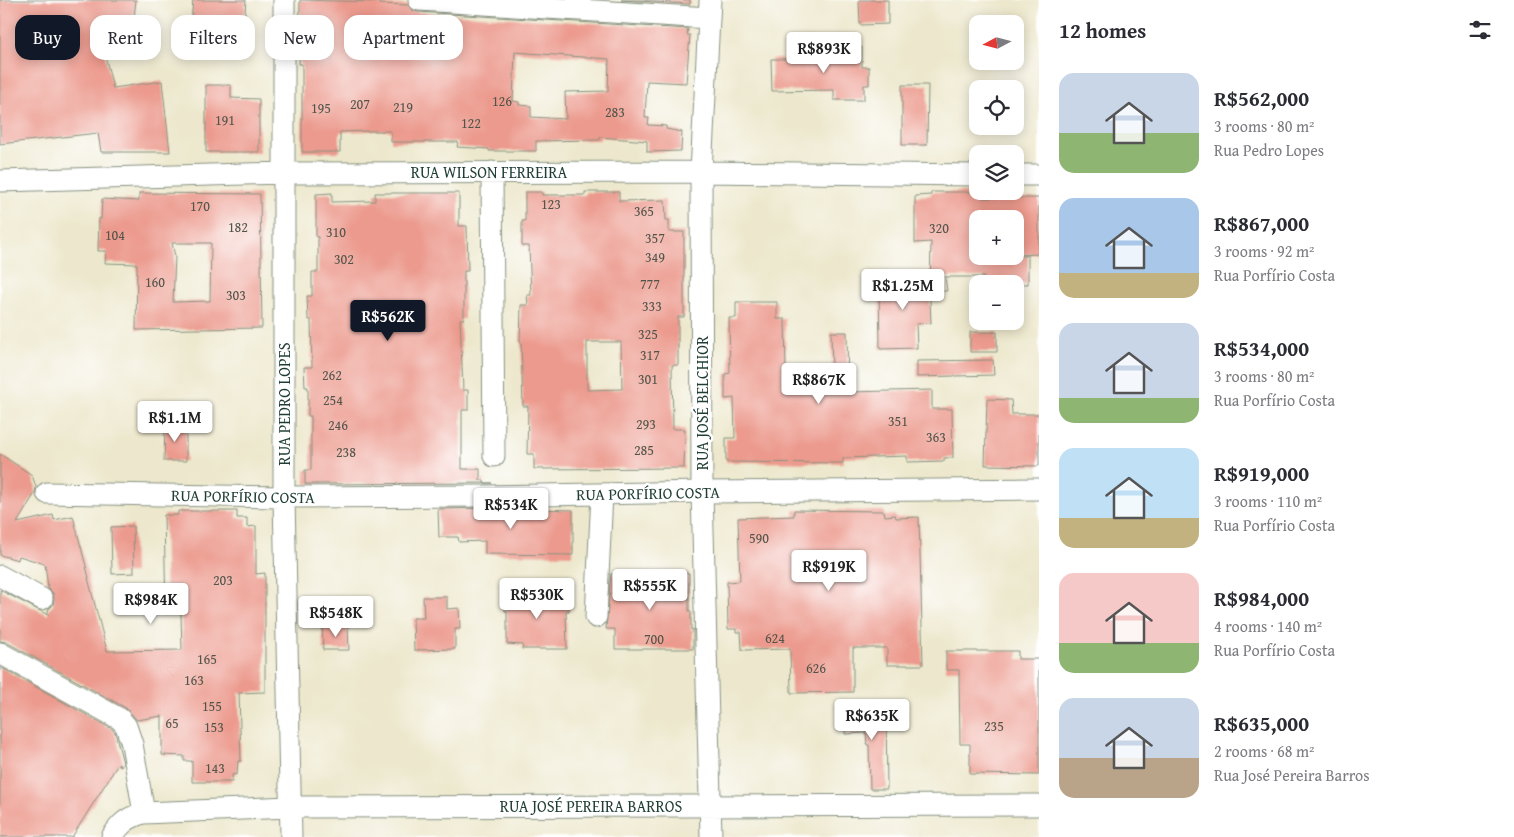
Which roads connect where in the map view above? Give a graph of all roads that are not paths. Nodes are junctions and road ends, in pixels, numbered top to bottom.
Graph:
1 (284, 0) edge
2 (419, 0) edge
3 (709, 9) edge
4 (492, 172) junction
5 (701, 172) junction
6 (283, 173) junction
7 (969, 175) edge
8 (1024, 175) edge
9 (1039, 175) edge
10 (0, 181) edge
11 (494, 456) dead end
12 (1039, 489) edge
13 (702, 492) junction
14 (47, 493) dead end
15 (602, 494) junction
16 (284, 497) junction
17 (0, 576) edge
18 (42, 599) dead end
19 (596, 617) dead end
20 (0, 653) edge
21 (1039, 805) edge
22 (710, 806) junction
23 (290, 807) junction
24 (144, 813) junction
25 (112, 837) edge
26 (291, 837) edge
27 (711, 837) edge

1 - 6 street, RUA PEDRO LOPES
2 - 3 street
3 - 5 street, RUA JOSÉ BELCHIOR
4 - 5 street, RUA WILSON FERREIRA
4 - 6 street, RUA WILSON FERREIRA
4 - 11 street
5 - 7 street, RUA WILSON FERREIRA
5 - 13 street, RUA JOSÉ BELCHIOR
6 - 10 street, RUA WILSON FERREIRA
6 - 16 street, RUA PEDRO LOPES
8 - 9 street
12 - 13 street, RUA PORFÍRIO COSTA
13 - 15 street, RUA PORFÍRIO COSTA
13 - 22 street, RUA JOSÉ BELCHIOR
14 - 16 street, RUA PORFÍRIO COSTA
15 - 16 street, RUA PORFÍRIO COSTA
15 - 19 street
16 - 23 street, RUA PEDRO LOPES
17 - 18 street
20 - 24 street
21 - 22 street, RUA JOSÉ PEREIRA BARROS
22 - 23 street, RUA JOSÉ PEREIRA BARROS
22 - 27 street, RUA JOSÉ BELCHIOR
23 - 24 street, RUA JOSÉ PEREIRA BARROS
23 - 26 street, RUA PEDRO LOPES
24 - 25 street

